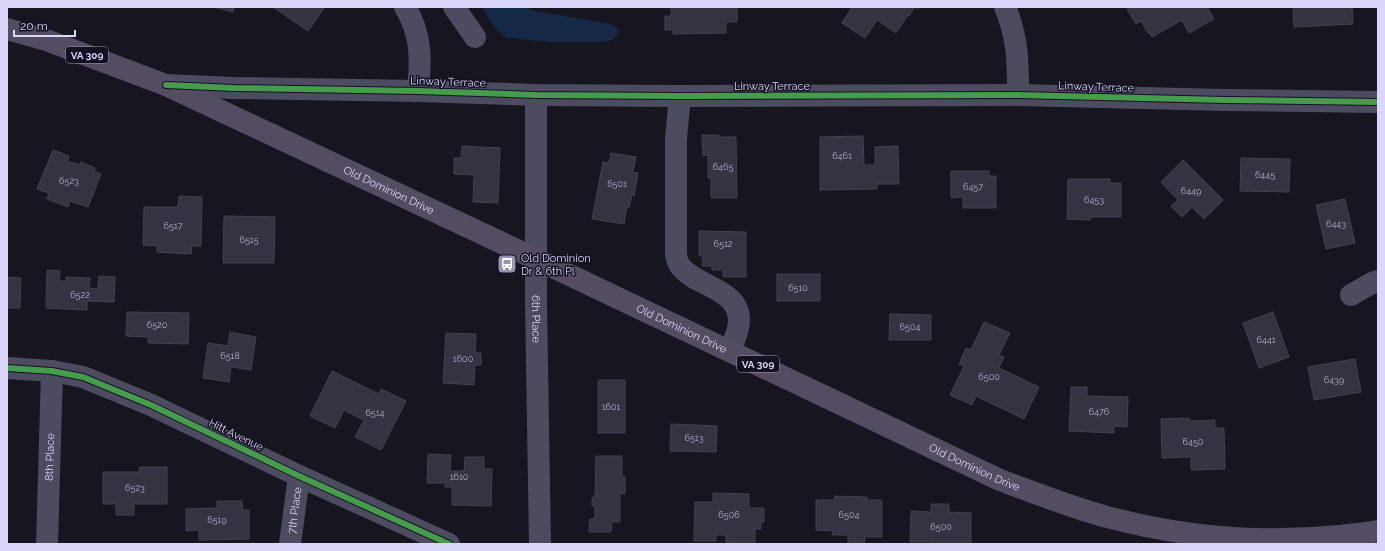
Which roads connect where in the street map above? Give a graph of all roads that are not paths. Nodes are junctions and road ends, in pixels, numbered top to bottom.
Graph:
1 (405, 7) edge
2 (454, 7) edge
3 (1005, 7) edge
4 (7, 29) edge
5 (475, 37) dead end
6 (166, 85) junction
7 (418, 91) junction
8 (536, 95) junction
9 (1018, 95) junction
10 (680, 96) junction
11 (1378, 102) edge
12 (536, 258) junction
13 (1378, 281) edge
14 (1351, 295) dead end
15 (730, 351) junction
16 (7, 368) edge
17 (52, 370) junction
18 (299, 476) junction
19 (1378, 532) edge
20 (1261, 542) edge
21 (48, 544) edge
22 (290, 544) edge
23 (449, 544) edge
24 (540, 544) edge

1 - 7 street
2 - 5 street
3 - 9 street
4 - 6 main road, Old Dominion Drive / VA 309
6 - 7 street, Linway Terrace
6 - 12 main road, Old Dominion Drive / VA 309
7 - 8 street, Linway Terrace
8 - 10 street, Linway Terrace
8 - 12 street, 6th Place
9 - 10 street, Linway Terrace
9 - 11 street, Linway Terrace
10 - 15 street
12 - 15 main road, Old Dominion Drive / VA 309
12 - 24 street, 6th Place
13 - 14 street
15 - 20 main road, Old Dominion Drive / VA 309
16 - 17 street, Hitt Avenue
17 - 18 street, Hitt Avenue
17 - 21 street, 8th Place
18 - 22 street, 7th Place
18 - 23 street, Hitt Avenue
19 - 20 main road, Old Dominion Drive / VA 309

